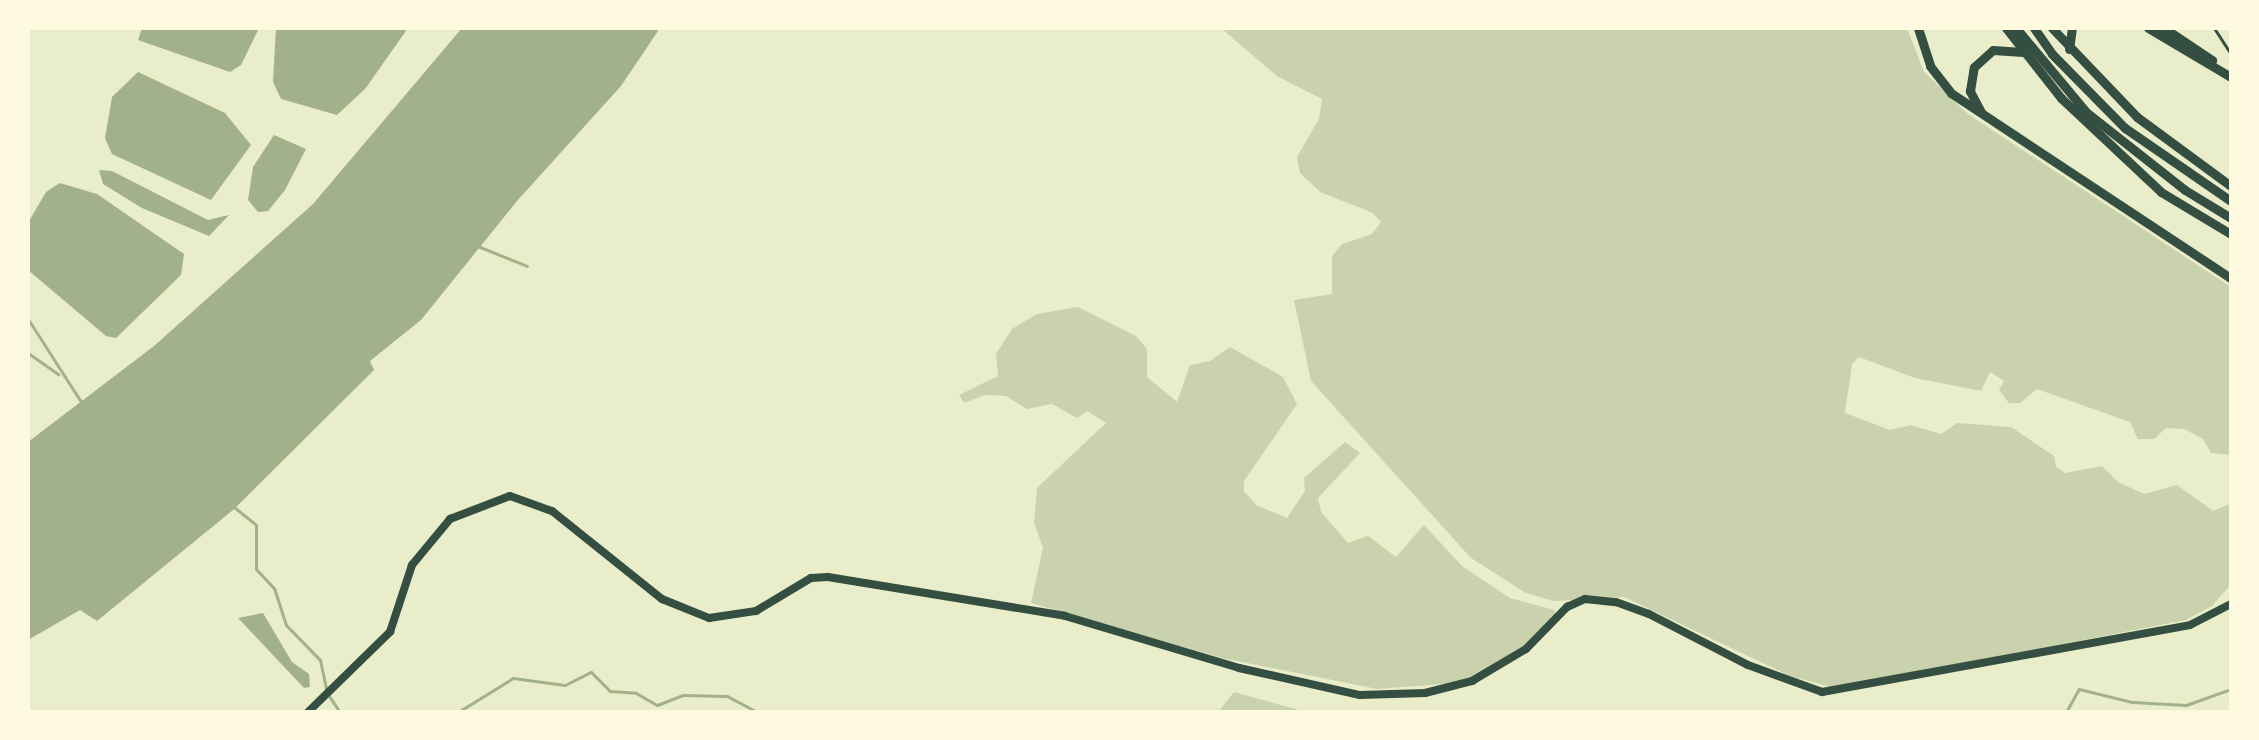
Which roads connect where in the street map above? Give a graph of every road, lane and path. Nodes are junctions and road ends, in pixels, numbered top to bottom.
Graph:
1 (1918, 28) edge
2 (2006, 28) edge
3 (2016, 28) edge
4 (2034, 28) edge
5 (2052, 28) edge
6 (2072, 28) edge
7 (2148, 28) edge
8 (2164, 28) edge
9 (2214, 28) edge
10 (2069, 49) junction
11 (2023, 52) junction
12 (2231, 54) edge
13 (2231, 75) edge
14 (1982, 115) junction
15 (2231, 186) edge
16 (2231, 201) edge
17 (2231, 218) edge
18 (2231, 234) edge
19 (2231, 278) edge
20 (2231, 604) edge
21 (308, 712) edge

1 - 14 main road
2 - 11 main road
3 - 17 main road
4 - 16 main road
5 - 10 main road
6 - 10 main road
7 - 13 main road
8 - 13 main road
9 - 12 lane
10 - 15 main road
11 - 14 main road
11 - 18 main road
14 - 19 main road
20 - 21 main road

